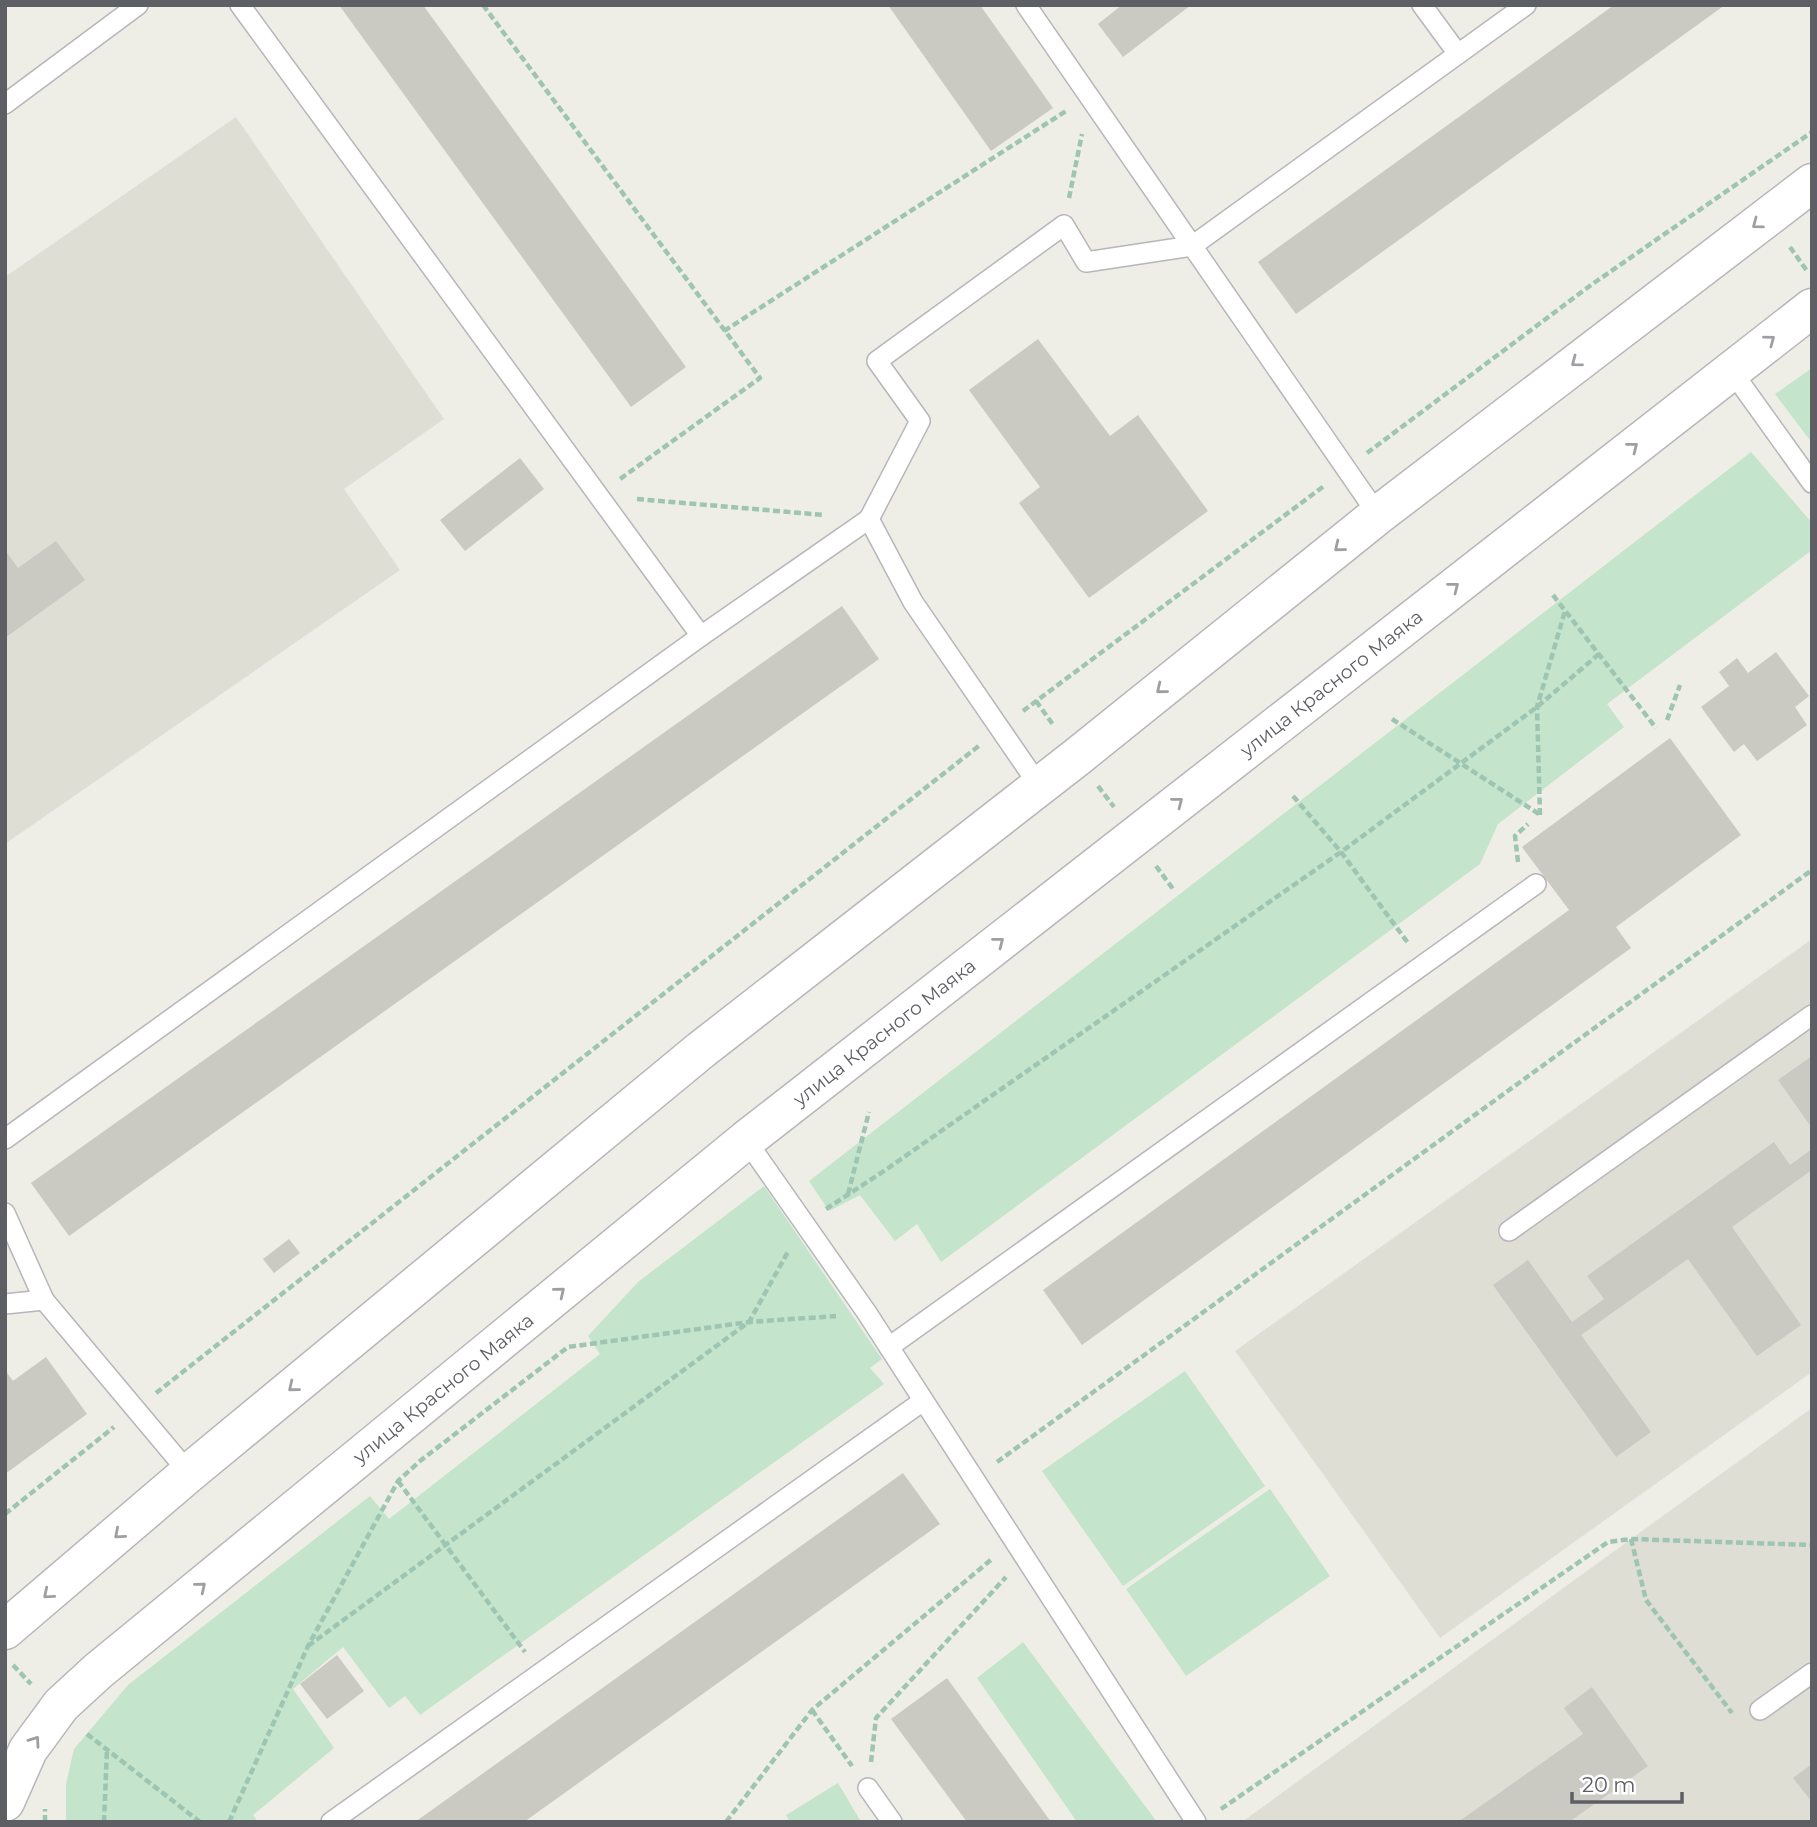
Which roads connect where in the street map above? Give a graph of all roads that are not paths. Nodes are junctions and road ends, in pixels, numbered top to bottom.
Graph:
1 (138, 5) edge
2 (240, 5) edge
3 (1026, 5) edge
4 (1422, 5) edge
5 (1526, 5) edge
6 (1458, 54) junction
7 (5, 104) edge
8 (1812, 183) edge
9 (1192, 246) junction
10 (1812, 309) edge
11 (1731, 370) junction
12 (1812, 483) edge
13 (1378, 515) junction
14 (869, 519) junction
15 (701, 636) junction
16 (1040, 787) junction
17 (1536, 884) dead end
18 (1811, 1016) edge
19 (5, 1139) edge
20 (746, 1140) junction
21 (5, 1213) edge
22 (1509, 1231) dead end
23 (44, 1300) junction
24 (5, 1304) edge
25 (889, 1347) junction
26 (923, 1401) junction
27 (189, 1473) junction
28 (5, 1630) edge
29 (1812, 1673) edge
30 (1760, 1710) road end
31 (868, 1788) road end
32 (5, 1802) edge
33 (1205, 1818) edge
34 (331, 1822) edge
35 (892, 1822) edge

1 - 7 lane
2 - 15 lane
3 - 9 lane
4 - 6 lane
5 - 6 lane
6 - 9 lane
8 -> 13 street
9 - 13 lane
9 - 14 lane
11 -> 10 street, улица Красного Маяка
11 - 12 lane
20 -> 11 street, улица Красного Маяка
13 -> 16 street
14 - 15 lane
14 - 16 lane
15 - 19 lane
16 -> 27 street
17 - 25 lane
18 - 22 lane
20 - 25 lane
32 -> 20 street, улица Красного Маяка
21 - 23 lane
23 - 24 lane
23 - 27 lane
25 - 26 lane
26 - 33 lane
26 - 34 lane
27 -> 28 street
29 - 30 lane
31 - 35 lane

